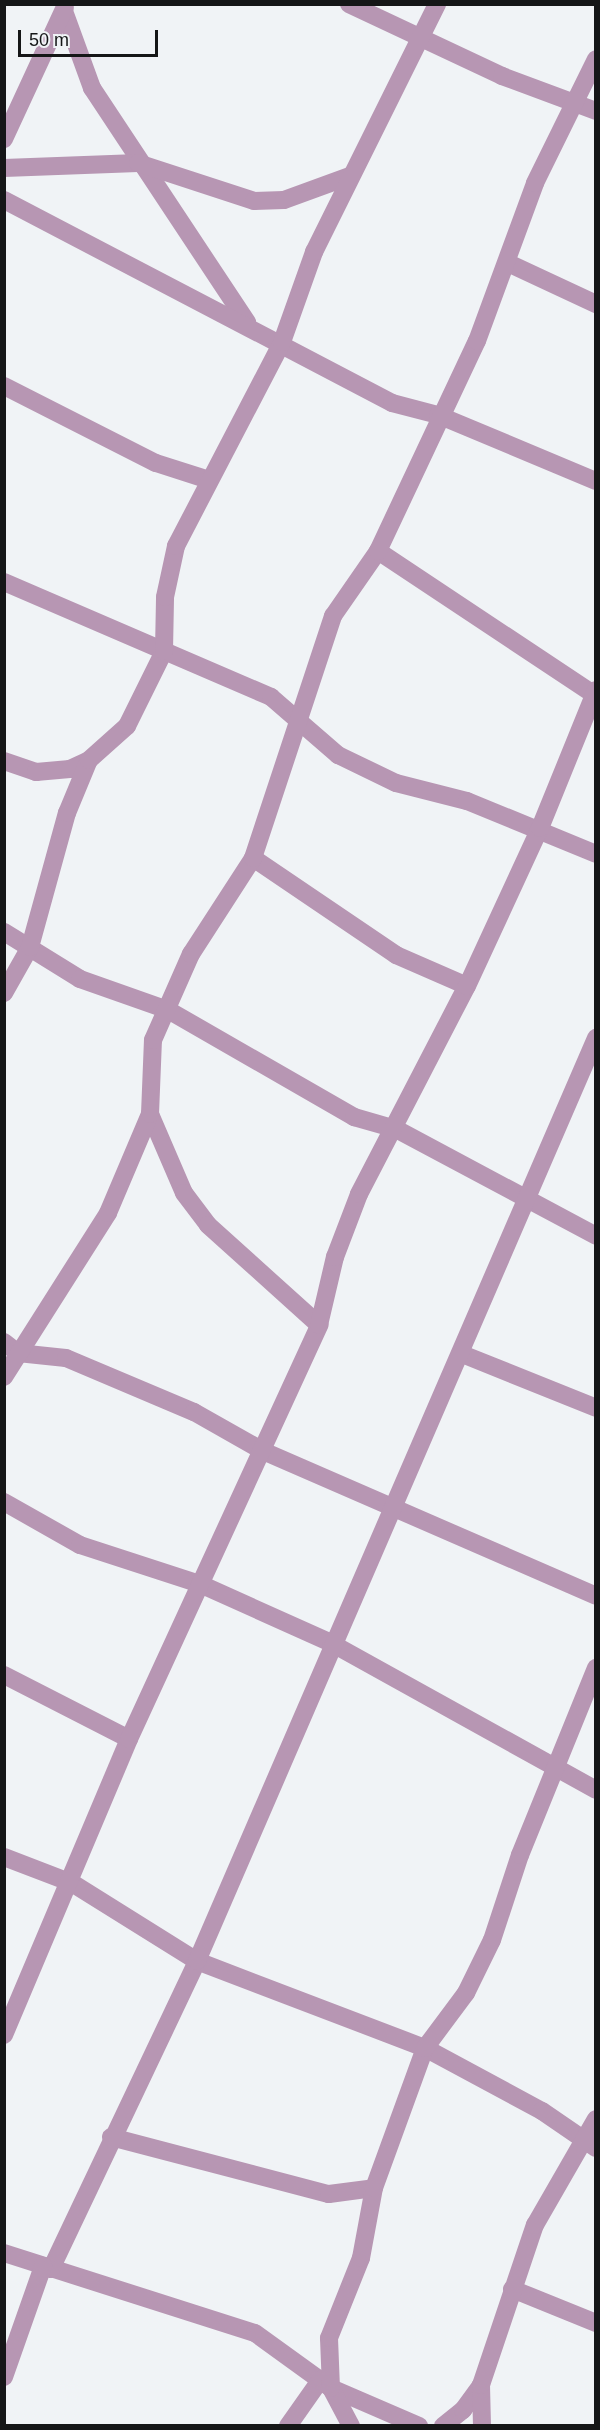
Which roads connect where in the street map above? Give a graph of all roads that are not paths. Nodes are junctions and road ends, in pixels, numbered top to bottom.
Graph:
1 (348, 4) edge
2 (437, 4) edge
3 (65, 8) edge
4 (423, 40) junction
5 (596, 59) edge
6 (573, 100) junction
7 (596, 111) edge
8 (4, 139) edge
9 (138, 163) junction
10 (4, 168) edge
11 (350, 176) junction
12 (4, 200) edge
13 (508, 263) junction
14 (596, 304) edge
15 (254, 331) junction
16 (282, 342) junction
17 (4, 387) edge
18 (438, 415) junction
19 (206, 480) junction
20 (596, 481) edge
21 (378, 551) junction
22 (4, 582) edge
23 (164, 651) junction
24 (594, 692) edge
25 (300, 725) junction
26 (89, 760) junction
27 (4, 761) edge
28 (540, 828) junction
29 (596, 854) edge
30 (253, 858) junction
31 (4, 932) edge
32 (30, 947) junction
33 (467, 986) junction
34 (4, 993) edge
35 (168, 1010) junction
36 (596, 1038) edge
37 (150, 1114) junction
38 (396, 1129) junction
39 (526, 1196) junction
40 (596, 1236) edge
41 (319, 1325) junction
42 (11, 1347) edge
43 (462, 1354) junction
44 (4, 1377) edge
45 (596, 1408) edge
46 (263, 1450) junction
47 (4, 1502) edge
48 (389, 1507) junction
49 (200, 1584) junction
50 (596, 1596) edge
51 (330, 1643) junction
52 (596, 1668) edge
53 (4, 1675) edge
54 (129, 1739) junction
55 (559, 1766) junction
56 (596, 1790) edge
57 (4, 1857) edge
58 (72, 1882) junction
59 (197, 1961) junction
60 (4, 2035) edge
61 (425, 2048) junction
62 (596, 2119) edge
63 (111, 2137) junction
64 (590, 2145) edge
65 (374, 2188) junction
66 (4, 2253) edge
67 (47, 2268) junction
68 (512, 2289) junction
69 (596, 2323) edge
70 (4, 2377) edge
71 (326, 2383) junction
72 (481, 2385) junction
73 (288, 2426) edge
74 (351, 2426) edge
75 (419, 2426) edge
76 (443, 2426) edge
77 (482, 2426) edge

1 - 4 street
2 - 4 street
3 - 8 street
3 - 9 street
4 - 6 street
4 - 11 street
5 - 6 street
6 - 7 street
6 - 13 street
9 - 10 street
9 - 11 street
9 - 15 street
11 - 16 street
12 - 15 street
13 - 14 street
13 - 18 street
15 - 16 street
16 - 18 street
16 - 19 street
17 - 19 street
18 - 20 street
18 - 21 street
19 - 23 street
21 - 24 street
21 - 25 street
22 - 23 street
23 - 25 street
23 - 26 street
24 - 28 street
25 - 28 street
25 - 30 street
26 - 27 street
26 - 32 street
28 - 29 street
28 - 33 street
30 - 33 street
30 - 35 street
31 - 32 street
32 - 34 street
32 - 35 street
33 - 38 street
35 - 37 street
35 - 38 street
36 - 39 street
37 - 41 street
37 - 42 street
38 - 39 street
38 - 41 street
39 - 40 street
39 - 43 street
41 - 46 street
42 - 44 street
42 - 46 street
43 - 45 street
43 - 48 street
46 - 48 street
46 - 49 street
47 - 49 street
48 - 50 street
48 - 51 street
49 - 51 street
49 - 54 street
51 - 55 street
51 - 59 street
52 - 55 street
53 - 54 street
54 - 58 street
55 - 56 street
55 - 61 street
57 - 58 street
58 - 59 street
58 - 60 street
59 - 61 street
59 - 63 street
61 - 64 street
61 - 65 street
62 - 64 street
63 - 65 street
63 - 67 street
64 - 68 street
65 - 71 street
66 - 67 street
67 - 70 street
67 - 71 street
68 - 69 street
68 - 72 street
71 - 73 street
71 - 74 street
71 - 75 street
72 - 76 street
72 - 77 street

